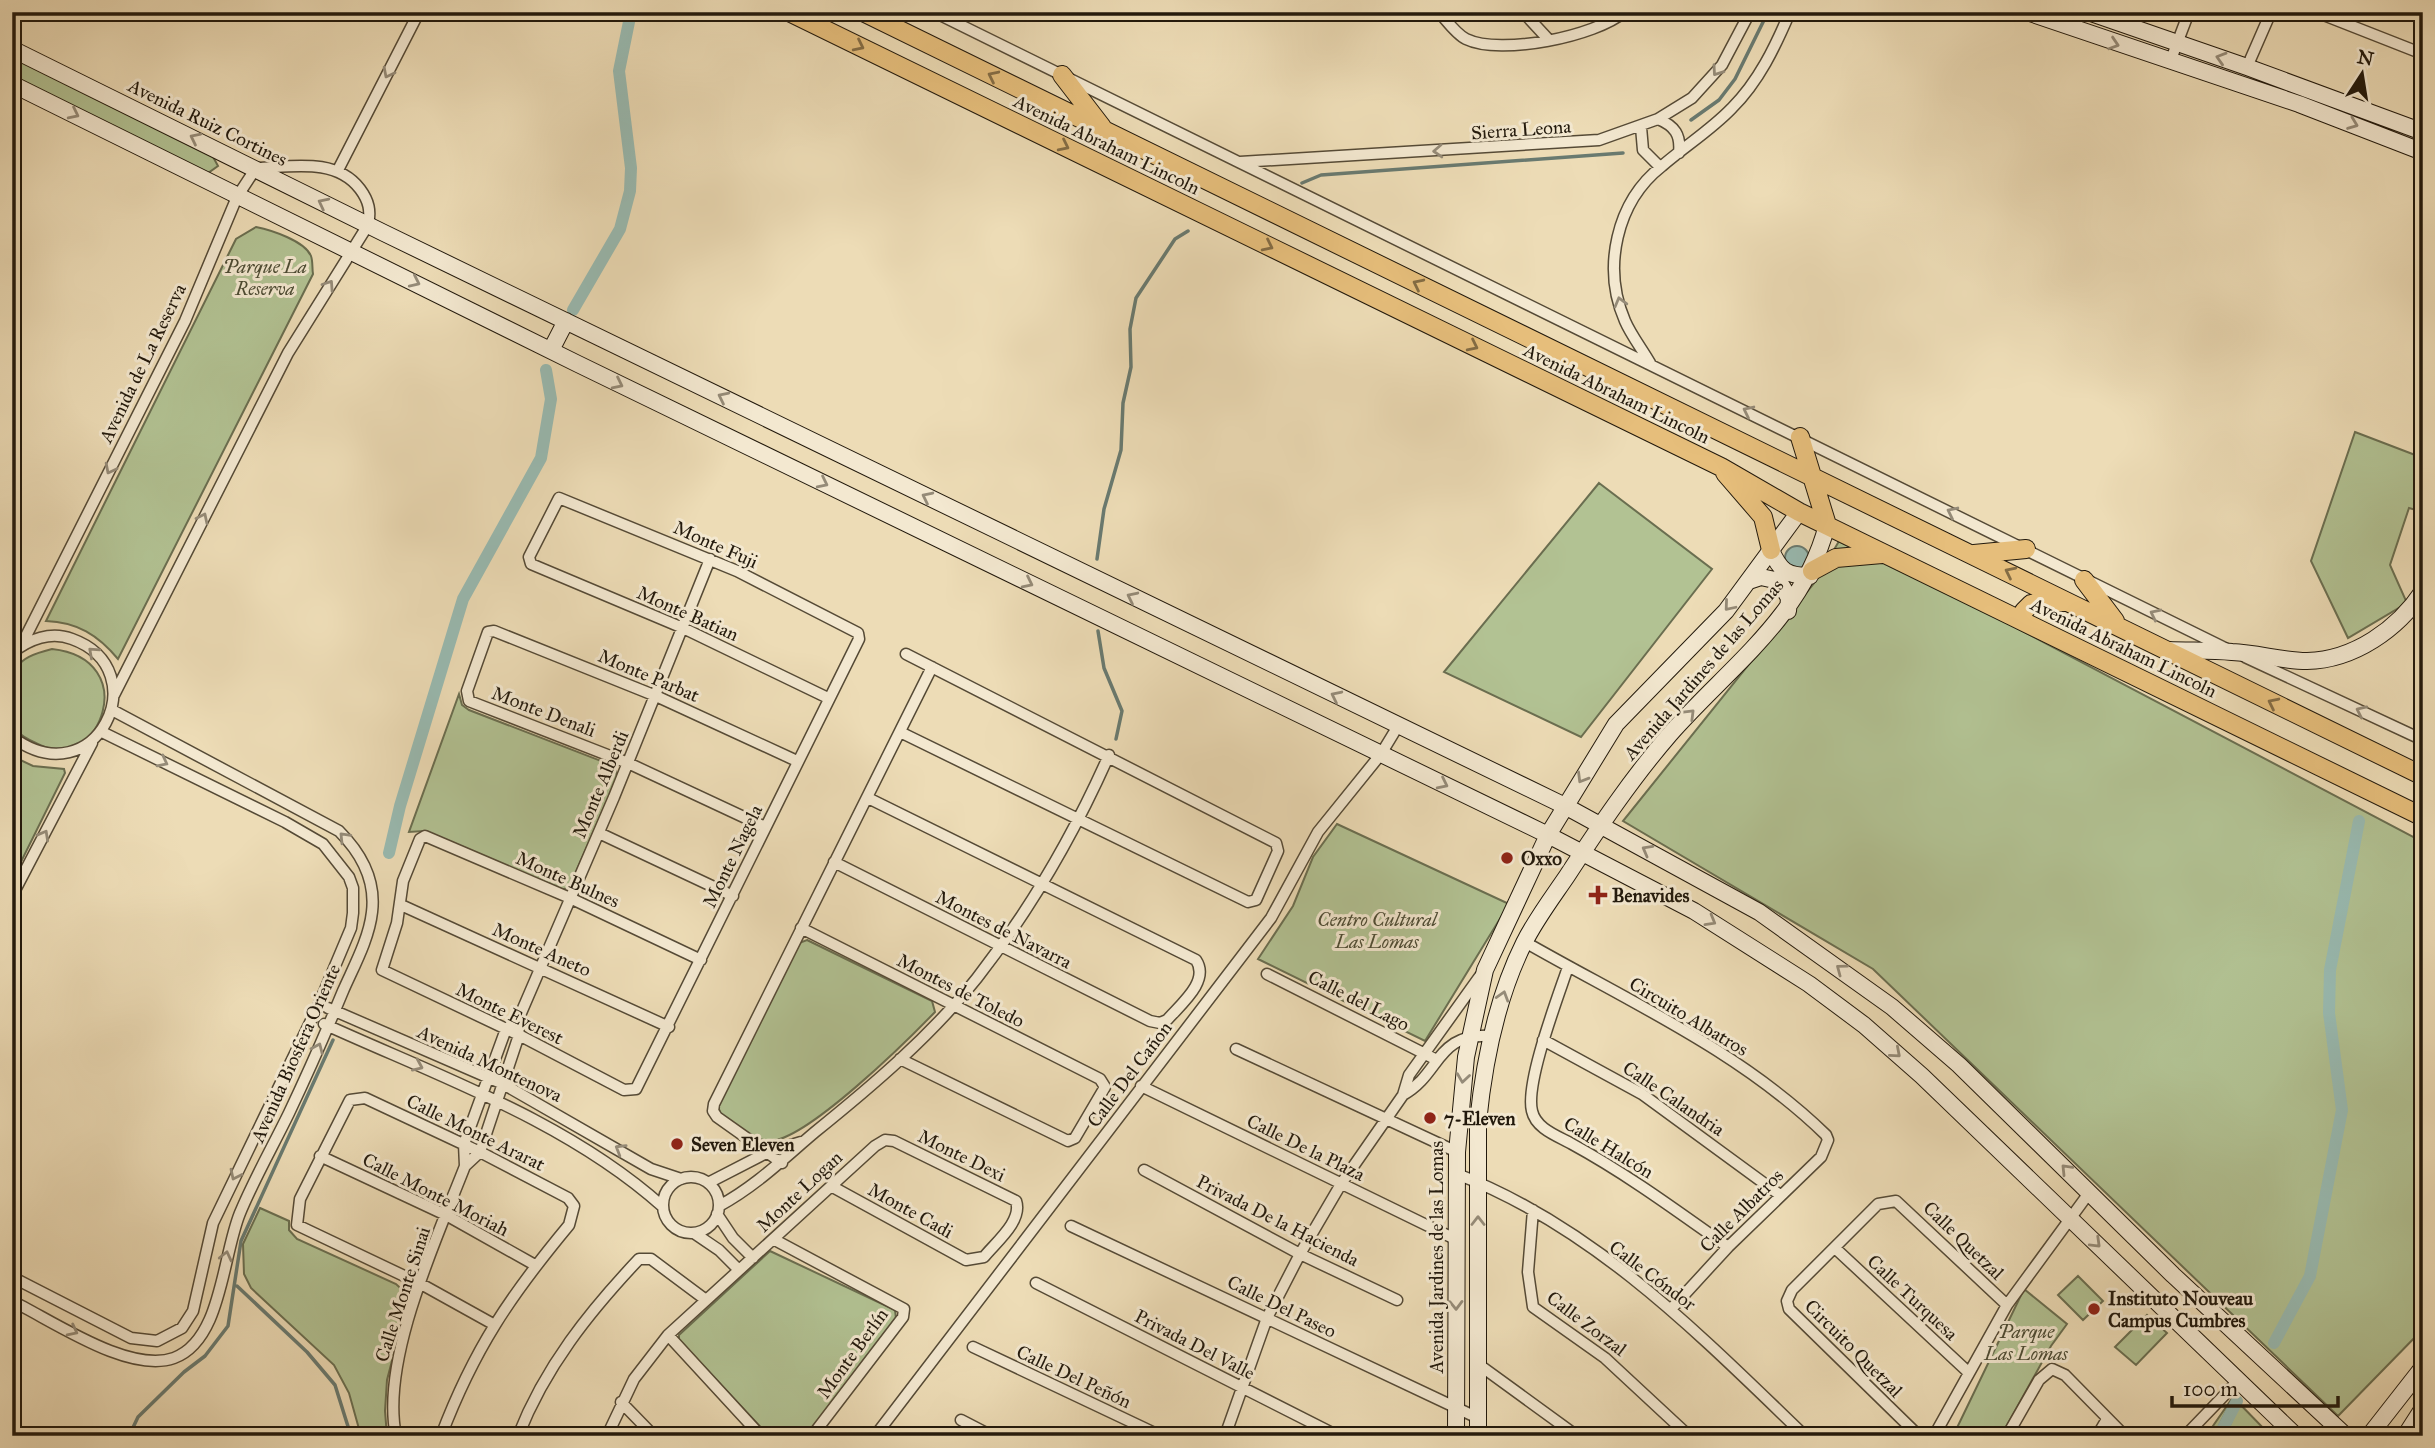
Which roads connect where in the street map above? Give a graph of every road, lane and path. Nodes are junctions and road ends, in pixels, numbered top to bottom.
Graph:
1 (419, 12) edge
2 (863, 12) edge
3 (934, 12) edge
4 (1439, 12) edge
5 (1523, 12) edge
6 (1750, 12) edge
7 (1790, 12) edge
8 (2027, 12) edge
9 (2088, 12) edge
10 (2189, 12) edge
11 (2271, 12) edge
12 (2316, 12) edge
13 (794, 14) edge
14 (1616, 15) edge
15 (1548, 39) junction
16 (2176, 45) junction
17 (12, 49) edge
18 (2423, 54) edge
19 (2170, 62) junction
20 (2247, 67) junction
21 (1062, 75) junction
22 (12, 84) edge
23 (1658, 120) junction
24 (1641, 127) junction
25 (1104, 130) junction
26 (2423, 132) edge
27 (2423, 152) edge
28 (1679, 153) junction
29 (1237, 162) junction
30 (1660, 167) junction
31 (256, 168) junction
32 (338, 170) junction
33 (237, 197) junction
34 (368, 225) junction
35 (353, 253) junction
36 (566, 321) junction
37 (551, 350) junction
38 (1650, 363) junction
39 (1800, 437) junction
40 (1721, 467) junction
41 (1811, 477) junction
42 (1875, 508) junction
43 (1799, 512) junction
44 (1824, 516) junction
45 (2026, 549) junction
46 (1771, 550) junction
47 (1887, 554) junction
48 (1973, 554) junction
49 (710, 559) junction
50 (531, 564) joint
51 (1811, 573) junction
52 (2084, 580) junction
53 (1749, 581) junction
54 (2423, 591) edge
55 (2071, 602) junction
56 (1787, 611) junction
57 (2418, 612) edge
58 (2021, 620) junction
59 (2117, 624) junction
60 (683, 628) junction
61 (855, 631) joint
62 (487, 635) joint
63 (17, 650) edge
64 (2166, 650) junction
65 (2233, 652) junction
66 (906, 654) dead end
67 (932, 667) junction
68 (114, 695) junction
69 (656, 696) junction
70 (828, 698) junction
71 (112, 710) junction
72 (1398, 726) junction
73 (102, 732) junction
74 (900, 732) junction
75 (12, 737) edge
76 (2423, 740) edge
77 (93, 741) junction
78 (1381, 754) junction
79 (1109, 755) junction
80 (797, 761) junction
81 (628, 763) junction
82 (2423, 776) edge
83 (868, 798) junction
84 (1565, 806) junction
85 (2423, 817) edge
86 (1080, 818) junction
87 (1601, 825) junction
88 (765, 827) junction
89 (600, 833) junction
90 (1548, 835) junction
91 (1581, 853) junction
92 (834, 862) junction
93 (1042, 884) junction
94 (12, 896) edge
95 (733, 896) junction
96 (570, 898) junction
97 (401, 905) junction
98 (801, 928) junction
99 (1524, 942) junction
100 (1000, 947) junction
101 (702, 960) junction
102 (540, 966) junction
103 (1568, 967) junction
104 (1485, 970) junction
105 (1267, 974) dead end
106 (319, 1004) junction
107 (953, 1005) junction
108 (335, 1011) junction
109 (312, 1018) junction
110 (518, 1020) junction
111 (328, 1025) junction
112 (669, 1027) junction
113 (506, 1029) junction
114 (519, 1035) junction
115 (1493, 1035) junction
116 (1469, 1036) junction
117 (1543, 1040) junction
118 (1236, 1049) dead end
119 (1425, 1053) junction
120 (900, 1059) junction
121 (1435, 1059) junction
122 (489, 1077) junction
123 (503, 1084) junction
124 (1141, 1086) junction
125 (627, 1091) joint
126 (482, 1095) junction
127 (1403, 1095) junction
128 (497, 1102) junction
129 (1386, 1121) junction
130 (1826, 1135) joint
131 (885, 1140) joint
132 (804, 1142) junction
133 (464, 1144) junction
134 (480, 1152) junction
135 (768, 1152) junction
136 (1457, 1152) junction
137 (320, 1156) junction
138 (782, 1163) junction
139 (465, 1166) junction
140 (1144, 1170) dead end
141 (1457, 1174) junction
142 (681, 1179) junction
143 (1478, 1182) junction
144 (708, 1183) junction
145 (1341, 1184) junction
146 (831, 1186) junction
147 (2089, 1193) junction
148 (1780, 1195) junction
149 (1896, 1201) joint
150 (662, 1206) junction
151 (718, 1210) junction
152 (1533, 1210) junction
153 (446, 1215) junction
154 (2070, 1217) junction
155 (1071, 1226) dead end
156 (694, 1233) junction
157 (773, 1239) junction
158 (1455, 1239) junction
159 (1728, 1247) junction
160 (1836, 1249) junction
161 (1300, 1254) junction
162 (752, 1258) junction
163 (976, 1260) joint
164 (535, 1265) junction
165 (738, 1270) junction
166 (2173, 1275) junction
167 (12, 1277) edge
168 (1036, 1283) dead end
169 (421, 1284) junction
170 (2152, 1297) junction
171 (706, 1300) junction
172 (1397, 1300) dead end
173 (12, 1301) edge
174 (2007, 1305) junction
175 (1672, 1308) junction
176 (1267, 1318) junction
177 (493, 1324) junction
178 (668, 1335) junction
179 (973, 1347) dead end
180 (1478, 1364) junction
181 (2423, 1367) edge
182 (1967, 1371) junction
183 (2238, 1381) junction
184 (1240, 1387) junction
185 (621, 1402) junction
186 (1457, 1408) junction
187 (2423, 1408) edge
188 (1478, 1418) junction
189 (2107, 1419) junction
190 (961, 1420) dead end
191 (1561, 1422) junction
192 (396, 1436) edge
193 (441, 1436) edge
194 (518, 1436) edge
195 (607, 1436) edge
196 (654, 1436) edge
197 (761, 1436) edge
198 (813, 1436) edge
199 (875, 1436) edge
200 (992, 1436) edge
201 (1161, 1436) edge
202 (1225, 1436) edge
203 (1338, 1436) edge
204 (1456, 1436) edge
205 (1478, 1436) edge
206 (1560, 1436) edge
207 (1577, 1436) edge
208 (1689, 1436) edge
209 (1805, 1436) edge
210 (1919, 1436) edge
211 (1934, 1436) edge
212 (2007, 1436) edge
213 (2097, 1436) edge
214 (2125, 1436) edge
215 (2185, 1436) edge
216 (2296, 1436) edge
217 (2346, 1436) edge
218 (2369, 1436) edge
219 (2404, 1436) edge

1 -> 32 street
25 -> 2 main road
3 - 21 street
4 - 15 street
5 - 15 street
6 -> 23 street, Sierra Leona
7 - 28 street
8 -> 19 main road
9 - 16 main road
10 - 16 street
11 - 20 street
12 - 18 street
13 -> 40 main road, Avenida Abraham Lincoln
14 - 15 street
16 - 19 street
20 -> 16 main road
31 -> 17 main road, Avenida Ruiz Cortines
19 -> 27 main road
20 - 26 main road
21 - 25 main road
21 - 29 street
22 -> 33 main road
23 - 24 street, Sierra Leona
23 - 28 street
24 -> 29 street, Sierra Leona
24 - 30 street
41 -> 25 main road
28 - 30 street
29 - 38 street
38 -> 30 street
31 - 32 street
31 - 33 street, Avenida de La Reserva
34 -> 31 main road, Avenida Ruiz Cortines
32 - 34 street
33 - 35 main road
33 -> 63 street, Avenida de La Reserva
34 - 35 street
34 - 36 main road, Avenida Ruiz Cortines
35 -> 37 main road
68 -> 35 street
36 - 37 main road
72 -> 36 main road, Avenida Ruiz Cortines
37 -> 78 main road
39 -> 38 street
39 - 41 main road
45 -> 39 street
40 - 43 main road, Avenida Abraham Lincoln
40 - 46 main road
41 - 42 main road
41 - 44 main road
42 - 44 main road
42 - 48 main road
43 - 44 main road, Avenida Abraham Lincoln
43 - 46 main road, Avenida Jardines de las Lomas
44 - 47 main road, Avenida Abraham Lincoln
44 - 51 main road, Avenida Jardines de las Lomas
45 - 48 main road
45 - 52 street
46 - 51 main road
46 - 53 main road, Avenida Jardines de las Lomas
47 - 51 main road
47 - 58 main road, Avenida Abraham Lincoln
55 -> 48 main road
49 - 50 street, Monte Fuji
49 - 60 street, Monte Alberdi
49 - 61 street, Monte Fuji
50 - 60 street, Monte Batian
51 - 56 main road, Avenida Jardines de las Lomas
52 - 59 main road
65 -> 52 street
53 - 56 main road
53 -> 84 main road, Avenida Jardines de las Lomas
54 - 57 main road
55 - 58 main road
55 - 59 main road
87 -> 56 main road, Avenida Jardines de las Lomas
57 - 65 main road
58 - 85 main road, Avenida Abraham Lincoln
59 - 64 main road
60 - 69 street, Monte Alberdi
60 - 70 street, Monte Batian
61 - 70 street, Monte Nagela
62 - 69 street, Monte Parbat
62 - 81 street, Monte Denali
68 -> 63 street
64 - 65 main road
82 -> 64 main road
76 -> 65 street
66 - 67 street
67 - 74 street
67 - 79 street
68 - 71 street
69 - 80 street, Monte Parbat
69 - 81 street, Monte Alberdi
70 - 80 street, Monte Nagela
71 - 73 street
108 -> 71 street, Avenida Biosfera Oriente
72 - 78 street, Calle Del Cañon
72 - 84 main road, Avenida Ruiz Cortines
73 - 77 street
73 -> 106 street, Avenida Biosfera Oriente
74 - 83 street
74 - 86 street
75 - 77 street
94 -> 77 street
78 -> 90 main road
78 - 124 street, Calle Del Cañon
79 - 86 street
79 - 86 street
80 - 88 street, Monte Nagela
81 - 88 street, Monte Denali
81 - 89 street, Monte Alberdi
83 - 92 street
83 - 93 street
84 - 87 main road, Avenida Ruiz Cortines
84 - 90 main road, Avenida Jardines de las Lomas
86 - 93 street
87 - 91 main road, Avenida Jardines de las Lomas
147 -> 87 main road, Avenida Ruiz Cortines
88 - 95 street, Monte Nagela
89 - 95 street
89 - 96 street, Monte Alberdi
90 - 91 main road
90 - 104 main road, Avenida Jardines de las Lomas
91 - 99 main road, Avenida Jardines de las Lomas
91 -> 154 main road
92 - 98 street
92 - 100 street, Montes de Navarra
93 - 100 street
93 - 100 street, Montes de Navarra
95 - 101 street, Monte Nagela
96 - 97 street, Monte Bulnes
96 - 101 street, Monte Bulnes
96 - 102 street, Monte Alberdi
97 - 102 street, Monte Aneto
97 - 113 street, Monte Everest
98 - 107 street, Montes de Toledo
98 - 135 street
99 - 103 street, Circuito Albatros
115 -> 99 main road, Avenida Jardines de las Lomas
100 - 107 street
101 - 112 street, Monte Nagela
102 - 110 street, Monte Alberdi
102 - 112 street, Monte Aneto
103 - 117 street, Calle Halcón
103 - 130 street, Circuito Albatros
104 - 116 main road, Avenida Jardines de las Lomas
104 - 119 street
105 - 119 street, Calle del Lago
106 - 108 street, Avenida Montenova
106 - 109 street, Avenida Biosfera Oriente
107 - 120 street
107 - 120 street, Montes de Toledo
108 - 111 street, Avenida Biosfera Oriente
108 - 122 street, Avenida Montenova
109 - 111 street, Avenida Montenova
109 -> 167 street, Avenida Biosfera Oriente
110 - 113 street
110 - 114 street
111 -> 126 street, Avenida Montenova
173 -> 111 street, Avenida Biosfera Oriente
112 - 125 street, Monte Nagela
113 - 114 street, Monte Everest
113 - 122 street
114 - 123 street
114 - 125 street, Monte Everest
115 - 116 street
115 - 143 main road, Avenida Jardines de las Lomas
116 - 121 street
116 -> 136 main road, Avenida Jardines de las Lomas
117 - 148 street, Calle Calandria
117 - 159 street, Calle Halcón
118 - 129 street
119 - 121 street, Calle del Lago
119 - 127 street
120 - 132 street
121 - 127 street
122 - 123 street, Avenida Montenova
122 - 126 street
123 - 128 street
142 -> 123 street, Avenida Montenova
124 - 145 street, Calle De la Plaza
124 - 199 street, Calle Del Cañon
126 - 128 street, Avenida Montenova
126 - 133 street
127 - 129 street
128 - 134 street
128 - 150 street, Avenida Montenova
129 - 136 street
129 - 145 street
130 - 148 street, Calle Albatros
131 - 146 street, Monte Logan
131 - 163 street, Monte Dexi
132 - 135 street
132 - 138 street
133 - 134 street, Calle Monte Ararat
133 - 137 street, Calle Monte Ararat
133 - 139 street
134 - 139 street
134 - 164 street, Calle Monte Ararat
135 - 138 street
135 - 144 street
136 - 141 main road, Avenida Jardines de las Lomas
137 - 153 street, Calle Monte Moriah
137 - 169 street
138 - 151 street
139 - 153 street, Calle Monte Sinai
140 - 161 street, Privada De la Hacienda
141 - 143 street, Calle Cóndor
141 - 158 main road, Avenida Jardines de las Lomas
142 - 144 street
142 - 150 street
143 - 152 street, Calle Cóndor
180 -> 143 main road, Avenida Jardines de las Lomas
144 - 151 street
145 - 158 street, Calle De la Plaza
145 - 161 street
146 - 157 street, Monte Logan
146 - 163 street, Monte Cadi
147 - 154 street
147 - 166 main road, Avenida Ruiz Cortines
148 - 159 street, Calle Albatros
149 - 160 street, Circuito Quetzal
149 - 174 street, Calle Quetzal
150 - 156 street
151 - 156 street
151 - 162 street
152 - 175 street, Calle Cóndor
152 - 208 street, Calle Zorzal
153 - 164 street, Calle Monte Moriah
153 - 169 street, Calle Monte Sinai
154 -> 170 main road
154 - 174 street
155 - 176 street, Calle Del Paseo
156 - 165 street
157 - 162 street, Monte Logan
157 - 198 street, Monte Berlín
158 -> 186 main road, Avenida Jardines de las Lomas
159 - 175 street, Calle Albatros
160 - 182 street, Calle Turquesa
160 - 210 street, Circuito Quetzal
161 - 172 street, Privada De la Hacienda
161 - 176 street
162 - 165 street, Monte Logan
164 - 177 street
165 - 171 street, Monte Logan
166 - 170 main road
166 - 217 main road, Avenida Ruiz Cortines
168 - 184 street, Privada Del Valle
169 - 177 street
169 - 192 street, Calle Monte Sinai
170 - 183 main road
171 - 178 street, Monte Logan
171 - 194 street
174 - 182 street
175 - 209 street, Calle Cóndor
176 - 184 street
176 - 186 street, Calle Del Paseo
177 - 193 street
178 - 185 street, Monte Logan
178 - 197 street
179 - 201 street, Calle Del Peñón
180 - 188 main road, Avenida Jardines de las Lomas
180 - 191 street
181 - 218 main road
182 - 211 street
183 - 215 street
183 - 216 main road
184 - 202 street
184 - 203 street, Privada Del Valle
185 - 195 street, Monte Logan
185 - 196 street
186 - 188 street, Calle Del Paseo
186 - 204 main road, Avenida Jardines de las Lomas
187 - 219 main road
188 - 205 main road, Avenida Jardines de las Lomas
189 - 212 street
189 - 213 street
189 - 214 street
190 - 200 street
191 - 206 street
191 - 207 street

